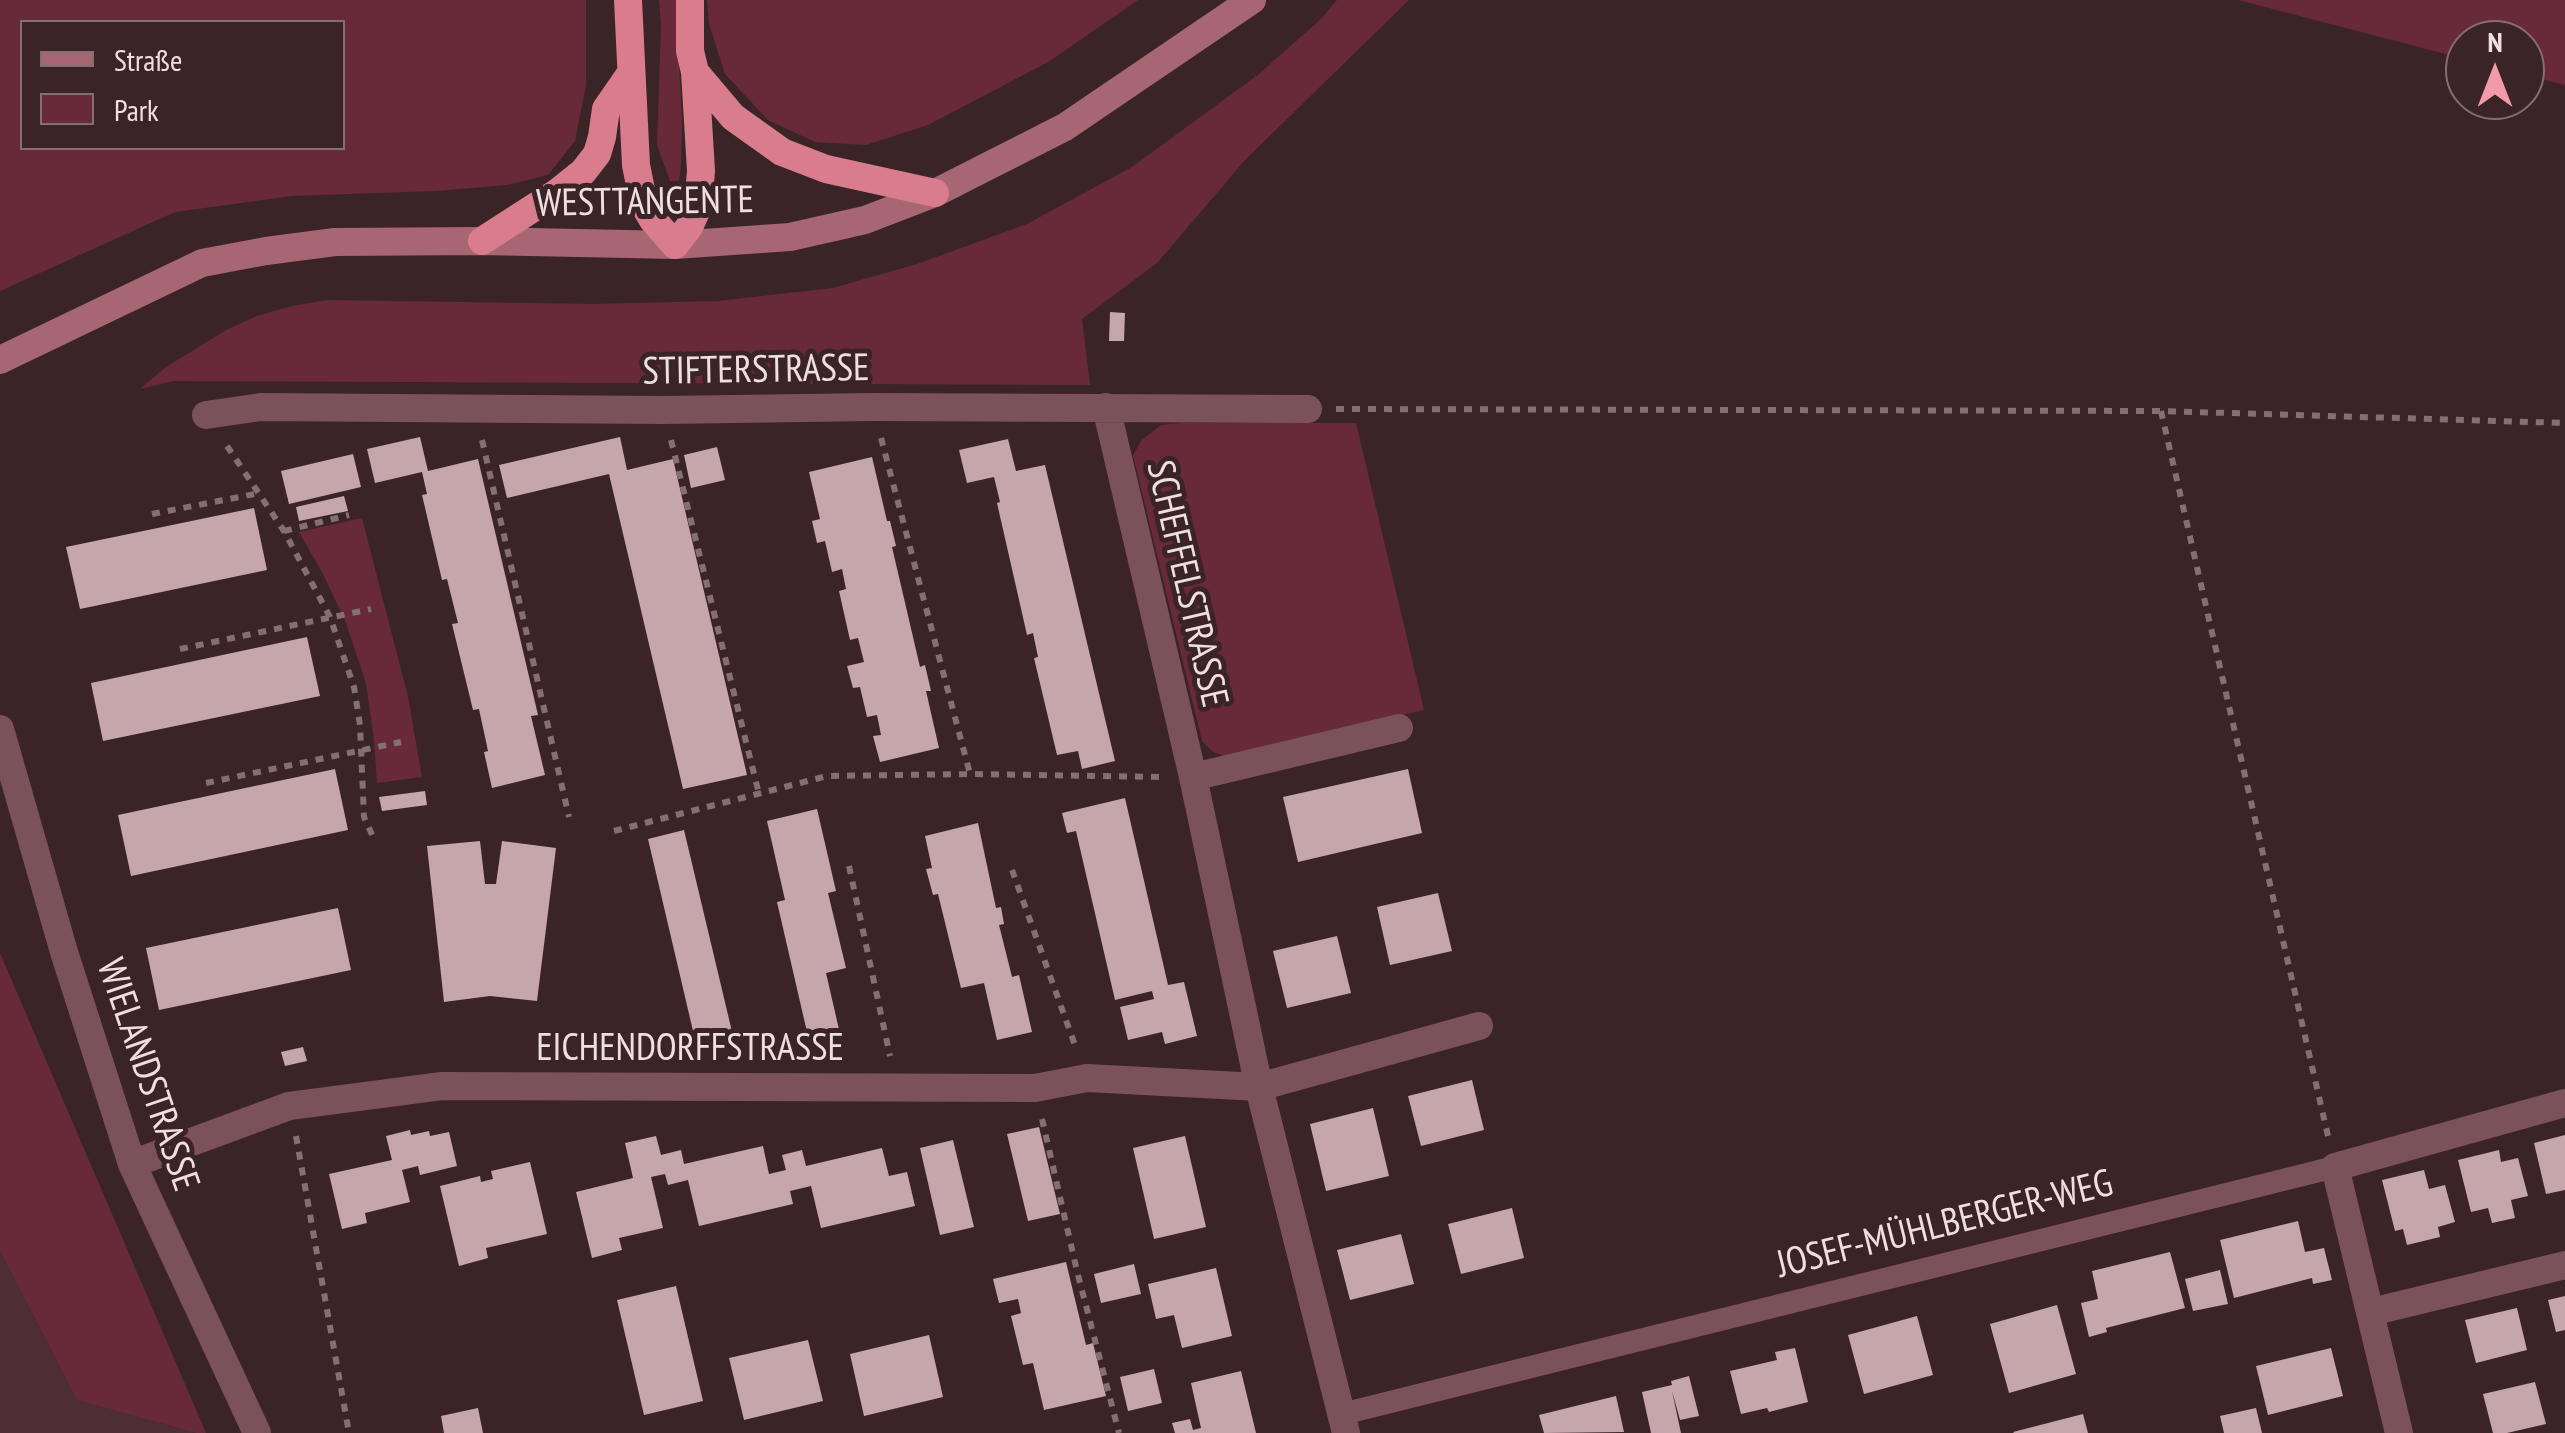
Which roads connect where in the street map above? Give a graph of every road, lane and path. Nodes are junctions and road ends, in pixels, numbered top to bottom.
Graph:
1 (628, 0) edge
2 (690, 0) edge
3 (1252, 0) edge
4 (696, 72) junction
5 (631, 73) junction
6 (935, 193) junction
7 (482, 242) junction
8 (675, 245) junction
9 (0, 360) edge
10 (873, 408) junction
11 (1106, 408) junction
12 (475, 410) junction
13 (663, 410) junction
14 (1308, 410) joint
15 (2161, 411) junction
16 (206, 416) joint
17 (2565, 423) edge
18 (260, 494) junction
19 (152, 514) dead end
20 (349, 516) dead end
21 (284, 531) junction
22 (371, 610) dead end
23 (330, 618) junction
24 (180, 649) dead end
25 (1399, 728) dead end
26 (0, 729) edge
27 (402, 742) dead end
28 (361, 751) junction
29 (970, 774) junction
30 (1193, 778) junction
31 (206, 783) dead end
32 (758, 794) junction
33 (569, 817) dead end
34 (614, 831) dead end
35 (374, 839) dead end
36 (849, 866) dead end
37 (1012, 870) dead end
38 (1479, 1026) dead end
39 (1086, 1078) junction
40 (897, 1087) junction
41 (1259, 1087) junction
42 (1036, 1088) junction
43 (2565, 1103) edge
44 (289, 1106) junction
45 (132, 1164) junction
46 (2335, 1167) junction
47 (2565, 1266) edge
48 (2371, 1312) junction
49 (1344, 1423) edge
50 (256, 1433) edge
51 (350, 1433) edge
52 (1120, 1433) edge
53 (2399, 1433) edge

1 - 5 highway
2 - 4 highway
3 - 6 main road, WESTTANGENTE
4 - 6 highway
4 - 8 highway
5 - 7 highway
5 - 8 highway
6 - 8 main road, WESTTANGENTE
7 - 8 main road, WESTTANGENTE
7 - 9 main road, WESTTANGENTE
10 - 11 street, STIFTERSTRASSE
10 - 13 street, STIFTERSTRASSE
10 - 29 path
11 - 14 street, STIFTERSTRASSE
11 - 30 street, SCHEFFELSTRASSE
12 - 13 street, STIFTERSTRASSE
12 - 16 street, STIFTERSTRASSE
12 - 33 path
13 - 32 path
14 - 15 path
15 - 17 path
15 - 46 path
16 - 18 path
18 - 19 path
18 - 21 path
20 - 21 path
21 - 23 path
22 - 23 path
23 - 24 path
23 - 28 path
25 - 30 street
26 - 45 street, WIELANDSTRASSE
27 - 28 path
28 - 31 path
28 - 35 path
29 - 30 path
29 - 32 path
30 - 41 street, SCHEFFELSTRASSE
32 - 34 path
36 - 40 path
37 - 39 path
38 - 41 street
39 - 41 street, EICHENDORFFSTRASSE
39 - 42 street, EICHENDORFFSTRASSE
40 - 42 street, EICHENDORFFSTRASSE
40 - 44 street, EICHENDORFFSTRASSE
41 - 49 street, SCHEFFELSTRASSE
42 - 52 path
43 - 46 street, JOSEF-MÜHLBERGER-WEG
44 - 45 street, EICHENDORFFSTRASSE
44 - 51 path
45 - 50 street, WIELANDSTRASSE
46 - 48 street
46 - 49 lane, JOSEF-MÜHLBERGER-WEG
47 - 48 street
48 - 53 street

